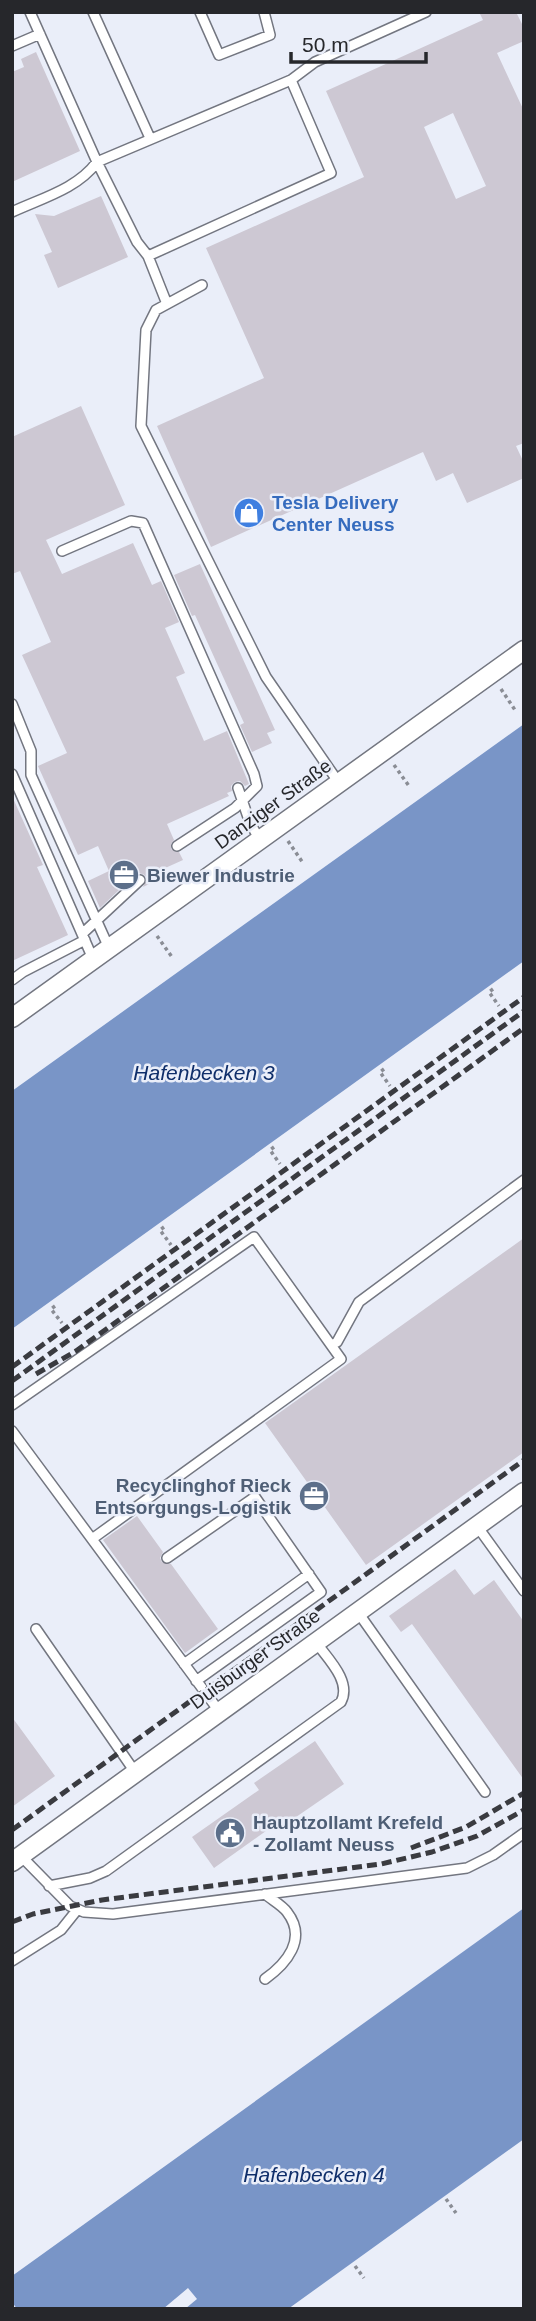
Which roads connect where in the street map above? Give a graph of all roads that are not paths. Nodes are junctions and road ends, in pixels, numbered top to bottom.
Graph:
1 (30, 12) edge
2 (93, 12) edge
3 (200, 12) edge
4 (264, 12) edge
5 (426, 12) edge
6 (40, 34) junction
7 (12, 46) edge
8 (290, 80) junction
9 (150, 138) junction
10 (97, 162) junction
11 (12, 212) edge
12 (148, 256) junction
13 (202, 285) dead end
14 (167, 304) junction
15 (62, 551) dead end
16 (524, 650) edge
17 (12, 704) edge
18 (12, 774) edge
19 (339, 783) junction
20 (238, 788) dead end
21 (243, 799) junction
22 (260, 840) junction
23 (177, 846) dead end
24 (140, 880) dead end
25 (96, 921) junction
26 (84, 937) junction
27 (109, 948) junction
28 (93, 959) junction
29 (12, 980) edge
30 (12, 1018) edge
31 (524, 1180) edge
32 (332, 1345) junction
33 (12, 1405) edge
34 (12, 1431) edge
35 (524, 1492) edge
36 (477, 1526) junction
37 (92, 1539) junction
38 (167, 1558) dead end
39 (309, 1574) junction
40 (524, 1591) edge
41 (357, 1611) junction
42 (36, 1629) dead end
43 (315, 1641) junction
44 (184, 1664) junction
45 (196, 1681) junction
46 (219, 1712) junction
47 (135, 1772) junction
48 (485, 1792) dead end
49 (524, 1833) edge
50 (17, 1859) edge
51 (49, 1886) junction
52 (265, 1894) junction
53 (77, 1910) junction
54 (12, 1961) edge
55 (265, 1979) dead end

1 - 6 lane
2 - 9 lane
3 - 4 lane
5 - 8 lane
6 - 7 lane
6 - 10 lane
8 - 9 lane
8 - 12 lane
9 - 10 lane
10 - 11 lane
10 - 12 lane
12 - 14 lane
13 - 14 lane
14 - 19 lane
15 - 21 lane
16 - 19 street, Danziger Straße
17 - 25 lane
18 - 26 lane
19 - 22 street, Danziger Straße
20 - 21 lane
21 - 22 lane
21 - 23 lane
22 - 27 street, Danziger Straße
24 - 25 lane
25 - 26 lane
25 - 27 lane
26 - 28 lane
26 - 29 lane
27 - 28 street, Danziger Straße
28 - 30 street, Danziger Straße
31 - 32 lane
32 - 33 lane
32 - 37 lane
34 - 37 lane
35 - 36 street, Duisburger Straße
36 - 40 lane
36 - 41 street, Duisburger Straße
37 - 44 lane
38 - 39 lane
39 - 44 lane
39 - 45 lane
41 - 43 street, Duisburger Straße
41 - 48 lane
42 - 47 lane
43 - 46 street, Duisburger Straße
43 - 51 lane
44 - 45 lane
45 - 46 lane
46 - 47 street, Duisburger Straße
47 - 50 street, Duisburger Straße
49 - 52 lane
50 - 51 lane
51 - 53 lane
52 - 53 lane
52 - 55 lane
53 - 54 lane

